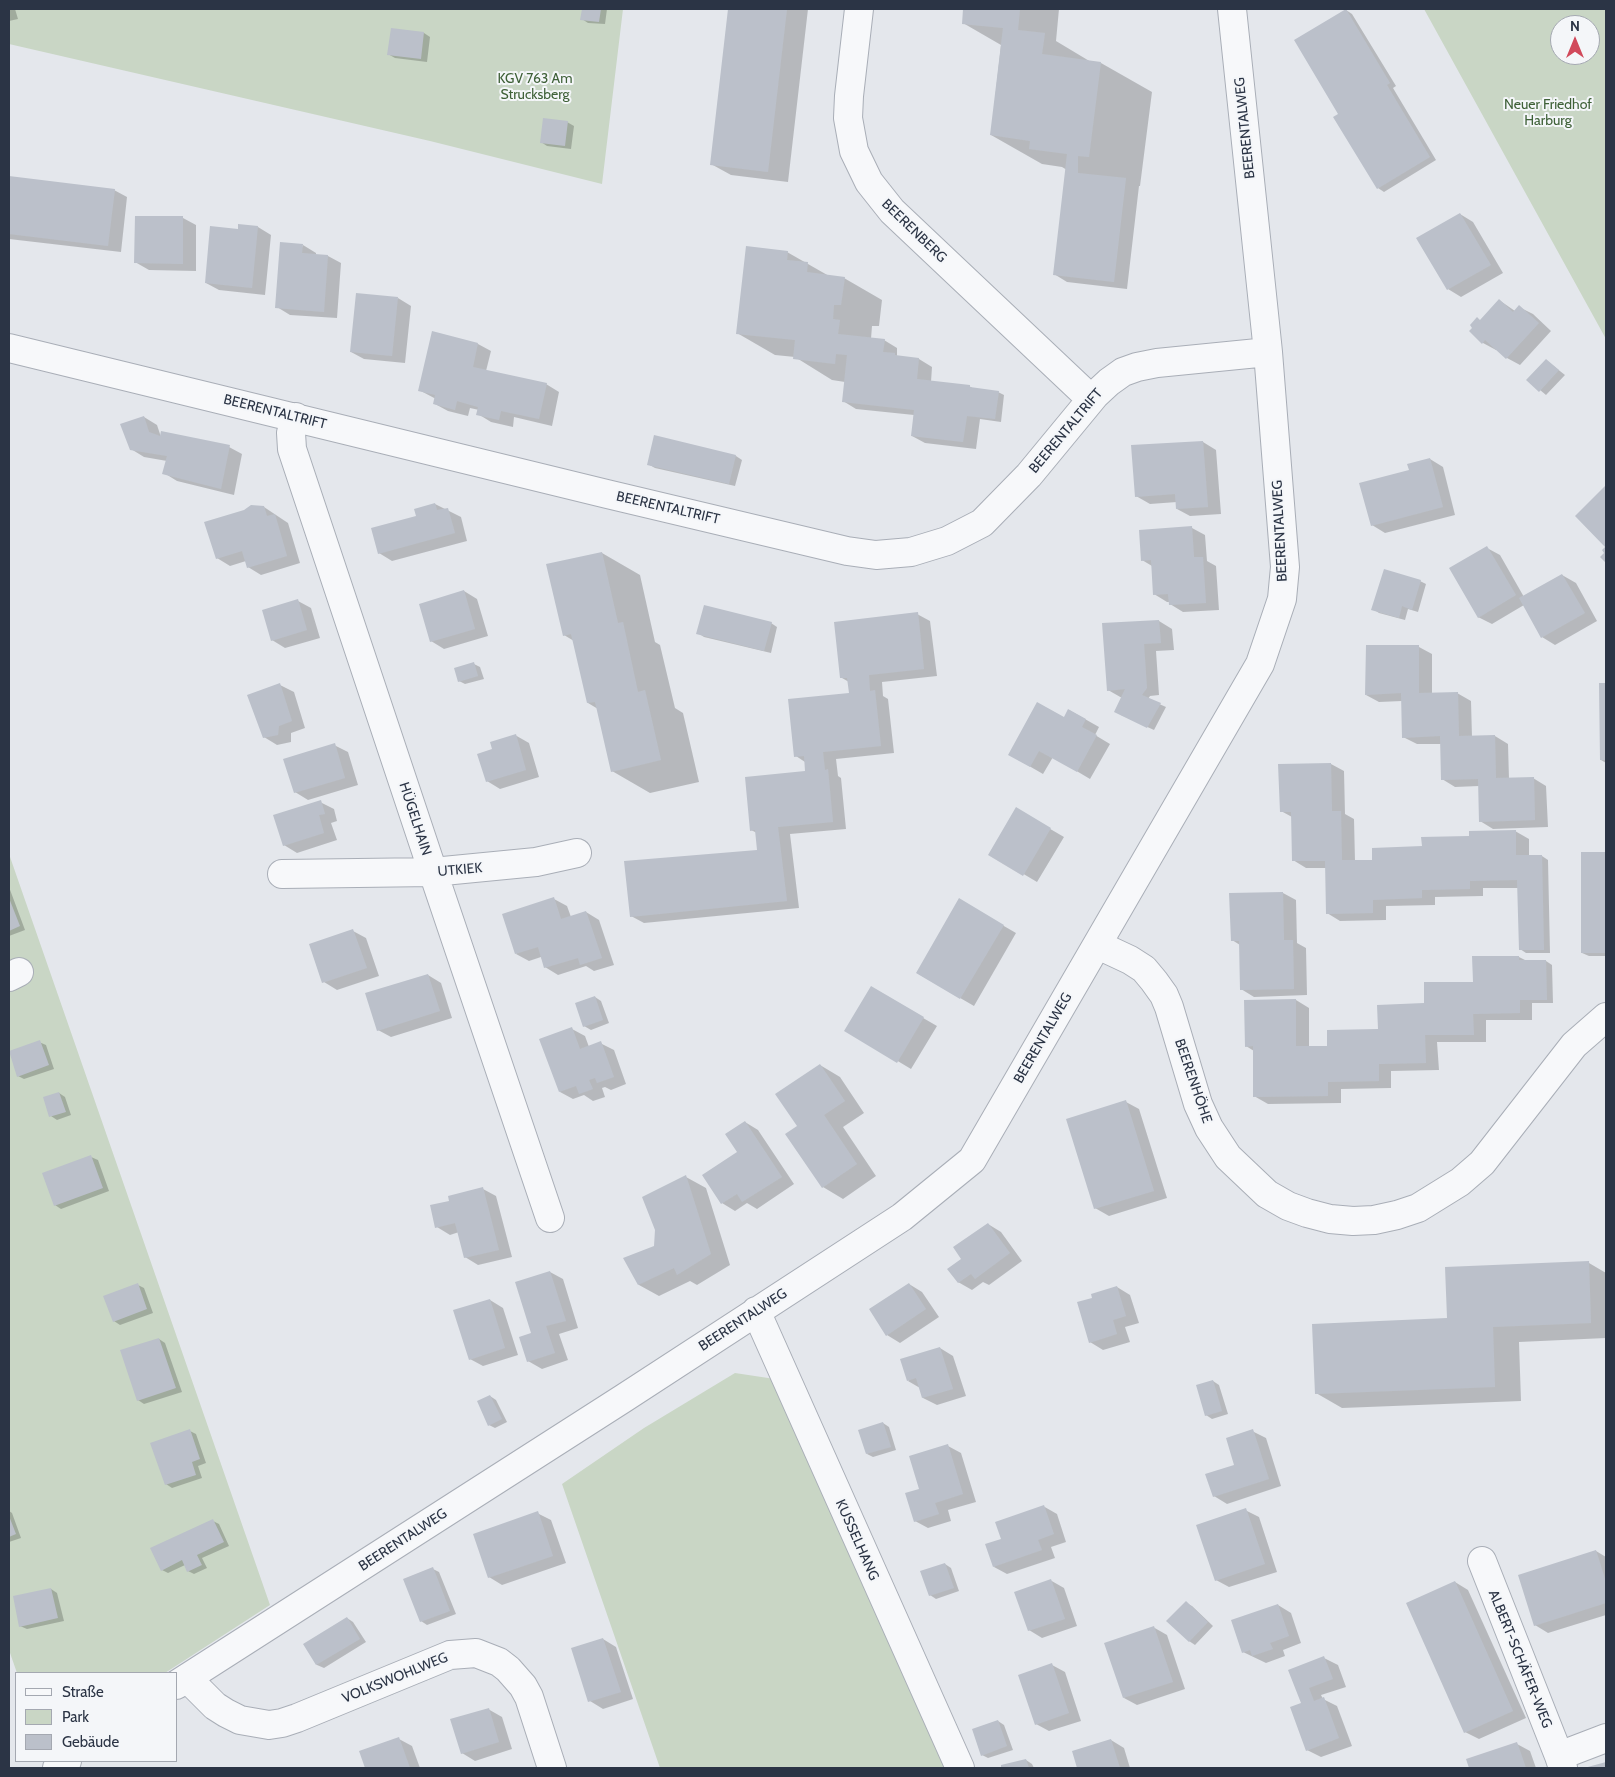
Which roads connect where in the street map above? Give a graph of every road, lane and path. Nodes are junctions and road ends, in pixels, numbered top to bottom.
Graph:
1 (859, 9) edge
2 (1232, 9) edge
3 (9, 348) edge
4 (1268, 352) junction
5 (1091, 399) junction
6 (296, 417) junction
7 (577, 853) dead end
8 (433, 872) junction
9 (282, 874) dead end
10 (1098, 945) junction
11 (1606, 1017) edge
12 (550, 1218) dead end
13 (756, 1311) junction
14 (1482, 1561) dead end
15 (181, 1682) edge
16 (1606, 1738) edge
17 (1561, 1762) edge
18 (552, 1768) edge
19 (960, 1768) edge

1 - 5 street, BEERENBERG
2 - 4 street, BEERENTALWEG
3 - 6 street, BEERENTALTRIFT
4 - 5 street, BEERENTALTRIFT
4 - 10 street, BEERENTALWEG
5 - 6 street, BEERENTALTRIFT
6 - 8 street, HÜGELHAIN
7 - 8 street, UTKIEK
8 - 9 street, UTKIEK
8 - 12 street, HÜGELHAIN
10 - 11 street, BEERENHÖHE
10 - 13 street, BEERENTALWEG
13 - 15 street, BEERENTALWEG
13 - 19 street, KUSSELHANG
14 - 17 street, ALBERT-SCHÄFER-WEG
15 - 18 street, VOLKSWOHLWEG
16 - 17 street, ALBERT-SCHÄFER-WEG

